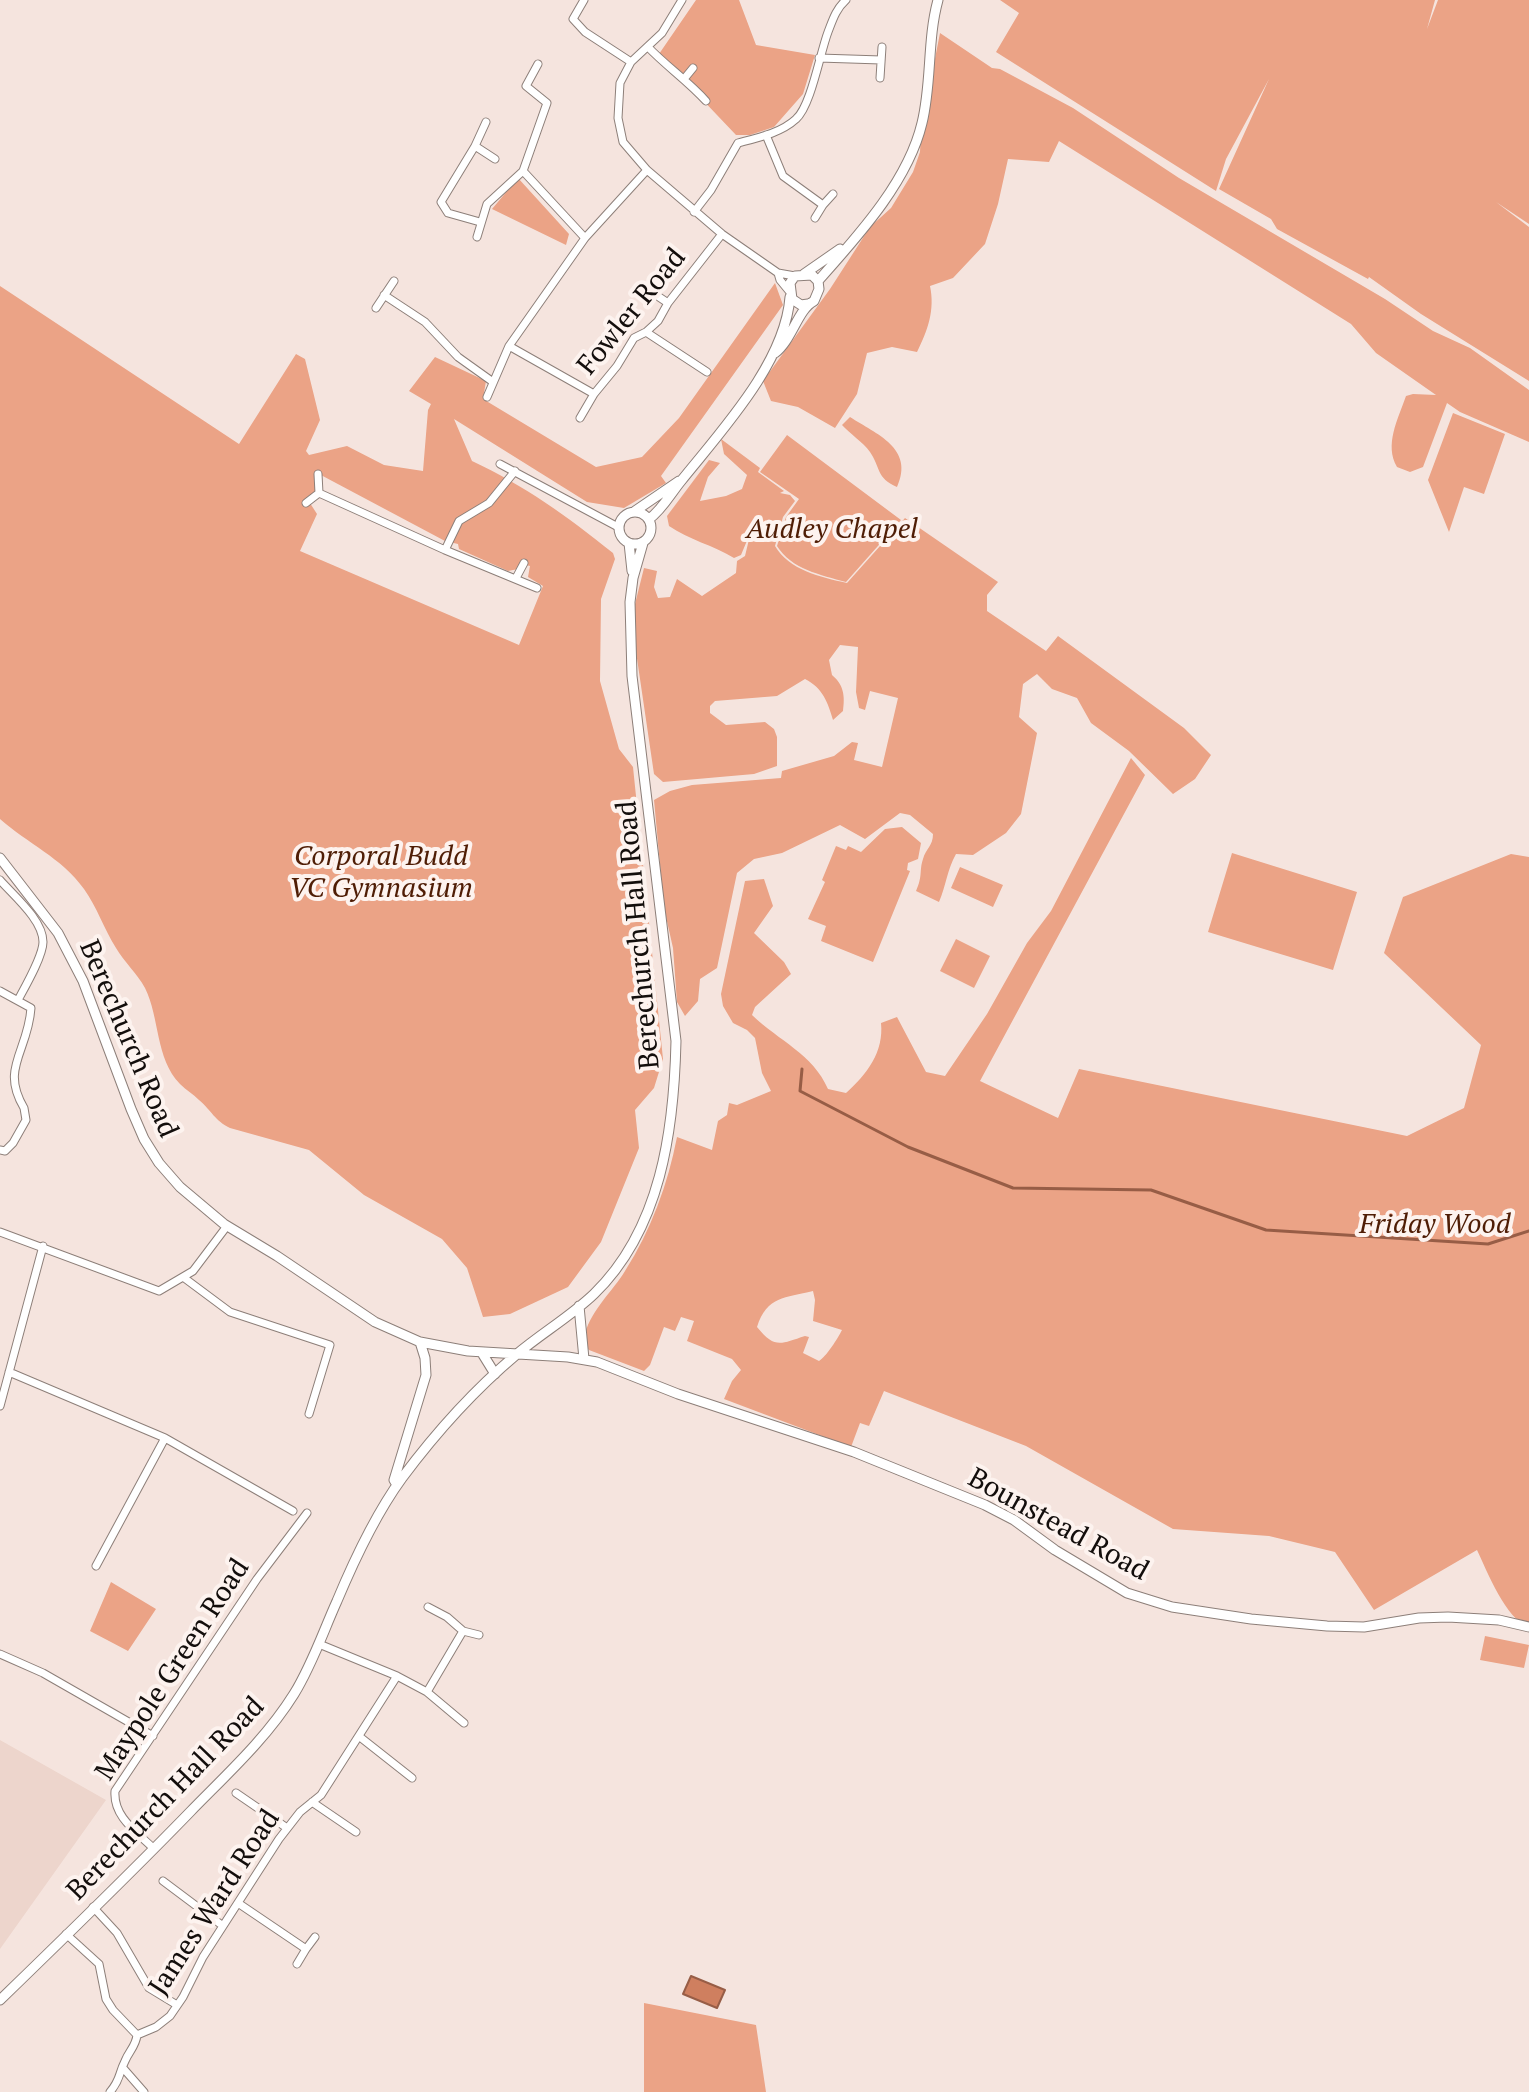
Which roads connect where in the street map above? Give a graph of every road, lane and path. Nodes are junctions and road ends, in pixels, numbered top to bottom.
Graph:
1 (584, 0) edge
2 (682, 0) edge
3 (846, 0) edge
4 (938, 0) edge
5 (648, 47) junction
6 (882, 47) dead end
7 (819, 58) junction
8 (881, 60) junction
9 (631, 62) junction
10 (538, 64) dead end
11 (693, 68) dead end
12 (880, 78) dead end
13 (684, 79) junction
14 (516, 80) dead end
15 (526, 86) junction
16 (706, 101) dead end
17 (486, 122) dead end
18 (766, 135) junction
19 (475, 146) junction
20 (495, 159) dead end
21 (647, 170) junction
22 (523, 171) junction
23 (833, 194) dead end
24 (823, 205) junction
25 (694, 212) junction
26 (815, 218) dead end
27 (480, 222) junction
28 (722, 234) junction
29 (477, 237) dead end
30 (585, 238) junction
31 (847, 245) junction
32 (778, 273) junction
33 (800, 275) junction
34 (394, 281) dead end
35 (818, 281) junction
36 (650, 291) dead end
37 (790, 294) junction
38 (384, 295) junction
39 (668, 303) junction
40 (808, 304) junction
41 (376, 308) dead end
42 (646, 332) junction
43 (509, 346) junction
44 (775, 353) junction
45 (707, 372) dead end
46 (493, 382) junction
47 (594, 394) junction
48 (487, 397) dead end
49 (580, 418) dead end
50 (500, 464) dead end
51 (515, 471) junction
52 (318, 474) dead end
53 (682, 479) junction
54 (319, 493) junction
55 (306, 503) dead end
56 (635, 511) junction
57 (649, 519) junction
58 (618, 527) junction
59 (629, 543) junction
60 (643, 543) junction
61 (445, 550) junction
62 (524, 563) dead end
63 (516, 578) junction
64 (633, 578) junction
65 (537, 588) dead end
66 (0, 858) edge
67 (0, 880) edge
68 (0, 991) edge
69 (18, 1000) junction
70 (9, 1053) dead end
71 (7, 1092) dead end
72 (0, 1150) edge
73 (227, 1226) junction
74 (0, 1232) edge
75 (43, 1246) junction
76 (183, 1277) junction
77 (579, 1306) junction
78 (420, 1342) junction
79 (482, 1353) junction
80 (517, 1354) junction
81 (584, 1359) junction
82 (9, 1372) junction
83 (495, 1374) junction
84 (0, 1406) edge
85 (309, 1414) dead end
86 (165, 1438) junction
87 (397, 1485) junction
88 (293, 1511) dead end
89 (307, 1513) dead end
90 (96, 1566) dead end
91 (428, 1607) dead end
92 (1529, 1627) edge
93 (463, 1631) junction
94 (479, 1635) dead end
95 (319, 1644) junction
96 (0, 1654) edge
97 (397, 1676) junction
98 (427, 1692) junction
99 (464, 1723) dead end
100 (153, 1736) junction
101 (360, 1737) junction
102 (412, 1778) dead end
103 (236, 1793) dead end
104 (312, 1802) junction
105 (338, 1820) junction
106 (287, 1828) junction
107 (332, 1830) dead end
108 (356, 1832) dead end
109 (154, 1849) junction
110 (163, 1881) dead end
111 (191, 1888) dead end
112 (185, 1897) junction
113 (238, 1903) junction
114 (93, 1907) junction
115 (223, 1926) junction
116 (66, 1934) junction
117 (315, 1937) dead end
118 (306, 1949) junction
119 (297, 1964) dead end
120 (1, 1996) edge
121 (177, 2005) junction
122 (137, 2035) junction
123 (123, 2068) junction
124 (110, 2092) edge
125 (144, 2092) edge

1 - 9 street
2 - 5 street
3 - 7 street
4 - 31 street
5 - 9 street
5 - 13 street
6 - 8 street
7 - 8 street
7 - 18 street
8 - 12 street
9 - 21 street
10 - 15 street
11 - 13 street
13 - 16 street
14 - 15 street
15 - 22 street
17 - 19 street
18 - 24 street
18 - 25 street
19 - 20 street
19 - 27 street
21 - 25 street
21 - 30 street
22 - 27 street
22 - 30 street
23 - 24 street
24 - 26 street
25 - 28 street
27 - 29 street
28 - 32 street
28 - 39 street, Fowler Road
30 - 43 street
31 - 33 street
31 - 35 street
32 - 33 street
32 - 37 street
33 - 35 street
33 - 37 street
34 - 38 street
35 - 40 street
36 - 39 street
37 - 40 street
37 - 44 street
38 - 41 street
38 - 46 street
39 - 42 street, Fowler Road
40 - 44 street
42 - 45 street
42 - 47 street, Fowler Road
43 - 46 street
43 - 47 street
44 - 53 street
46 - 48 street
47 - 49 street, Fowler Road
50 - 51 street
51 - 58 street
51 - 61 street
52 - 54 street
53 - 56 street
53 - 57 street
54 - 55 street
54 - 61 street
56 - 57 street
56 - 58 street
57 - 60 street
58 - 59 street
59 - 60 street
59 - 64 street, Berechurch Hall Road
60 - 64 street, Berechurch Hall Road
61 - 63 street
62 - 63 street
63 - 65 street
64 - 77 street, Berechurch Hall Road
66 - 73 street, Berechurch Road
67 - 69 street
68 - 69 street
69 - 70 street
71 - 72 street
73 - 76 street
73 - 78 street, Berechurch Road
74 - 75 street
75 - 76 street
75 - 82 street
76 - 85 street
77 - 80 street, Berechurch Hall Road
77 - 81 street
78 - 79 street, Berechurch Road
78 - 87 street
79 - 80 street, Berechurch Road
79 - 83 street
80 - 81 street, Bounstead Road
80 - 83 street, Berechurch Hall Road
81 - 92 street, Bounstead Road
82 - 84 street
82 - 86 street
83 - 87 street, Berechurch Hall Road
86 - 88 street
86 - 90 street
87 - 95 street, Berechurch Hall Road
89 - 100 street, Maypole Green Road
91 - 93 street
93 - 94 street
93 - 98 street
95 - 97 street
95 - 109 street, Berechurch Hall Road
96 - 100 street
97 - 98 street
97 - 101 street, James Ward Road
98 - 99 street
100 - 109 street, Maypole Green Road
101 - 102 street
101 - 104 street, James Ward Road
103 - 106 street
104 - 105 street
104 - 106 street, James Ward Road
105 - 107 street
105 - 108 street
106 - 113 street, James Ward Road
109 - 114 street, Berechurch Hall Road
110 - 112 street
111 - 112 street
112 - 115 street
113 - 115 street, James Ward Road
113 - 118 street
114 - 116 street, Berechurch Hall Road
114 - 121 street
115 - 121 street, James Ward Road
116 - 120 street, Berechurch Hall Road
116 - 122 street
117 - 118 street
118 - 119 street
121 - 122 street, James Ward Road
122 - 123 street
123 - 124 street
123 - 125 street

